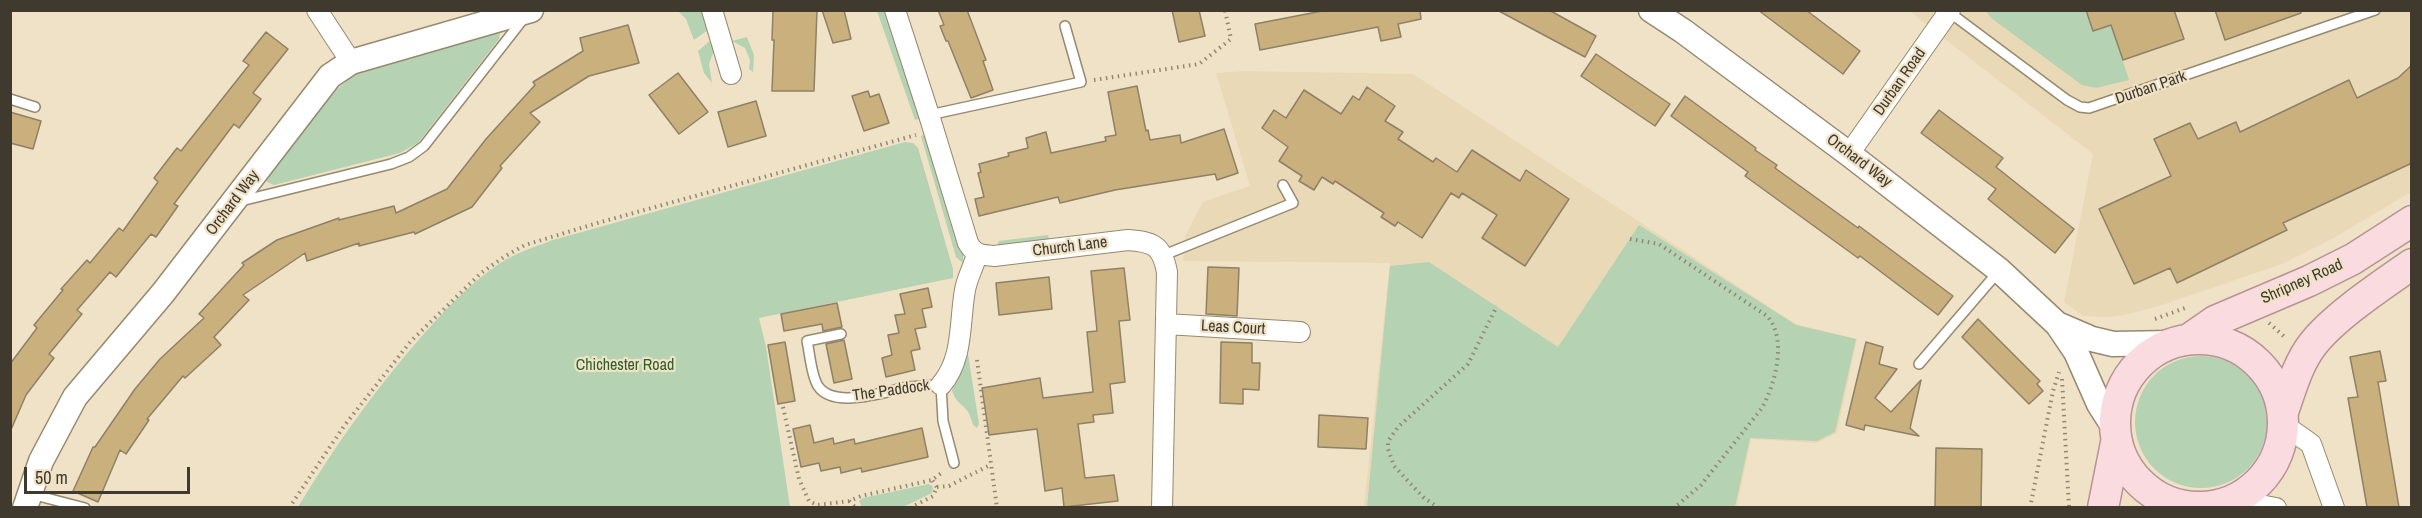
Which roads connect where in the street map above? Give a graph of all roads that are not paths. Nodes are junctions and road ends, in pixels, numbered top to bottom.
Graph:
1 (317, 10) edge
2 (712, 10) edge
3 (895, 10) edge
4 (1651, 10) edge
5 (2375, 10) edge
6 (530, 11) edge
7 (1950, 11) edge
8 (1065, 26) dead end
9 (351, 62) junction
10 (731, 74) dead end
11 (10, 99) edge
12 (35, 107) dead end
13 (931, 121) junction
14 (1849, 154) junction
15 (1283, 185) dead end
16 (234, 203) junction
17 (2412, 221) edge
18 (977, 254) junction
19 (1164, 255) junction
20 (2412, 264) edge
21 (2000, 270) junction
22 (1167, 324) junction
23 (2057, 324) junction
24 (1300, 332) dead end
25 (841, 334) dead end
26 (2181, 341) junction
27 (1919, 364) dead end
28 (941, 385) junction
29 (2284, 419) junction
30 (2116, 436) junction
31 (954, 463) road end
32 (27, 500) edge
33 (85, 507) edge
34 (1162, 507) edge
35 (2103, 507) edge
36 (2213, 507) edge
37 (2276, 507) edge
38 (2334, 507) edge

1 - 9 street
2 - 10 street
3 - 13 street
4 - 14 street, Orchard Way
5 - 7 lane, Durban Park
6 - 9 street, Orchard Way
6 - 16 lane
7 - 14 street, Durban Road
8 - 13 lane
9 - 16 street, Orchard Way
11 - 12 lane
13 - 18 street
14 - 21 street, Orchard Way
15 - 19 lane
16 - 32 street, Orchard Way
17 - 26 main road, Shripney Road
18 - 19 street, Church Lane
18 - 28 street, The Paddock
19 - 22 street
20 - 29 main road
21 - 23 street, Orchard Way
21 - 27 lane
22 - 24 street, Leas Court
22 - 34 street
23 - 26 street
23 - 30 street
25 - 28 lane, The Paddock
26 - 29 main road
26 - 30 main road, Shripney Road
28 - 31 lane, The Paddock
29 - 36 main road
29 - 38 street
30 - 35 main road, Shripney Road
30 - 36 main road
32 - 33 lane
36 - 37 street

